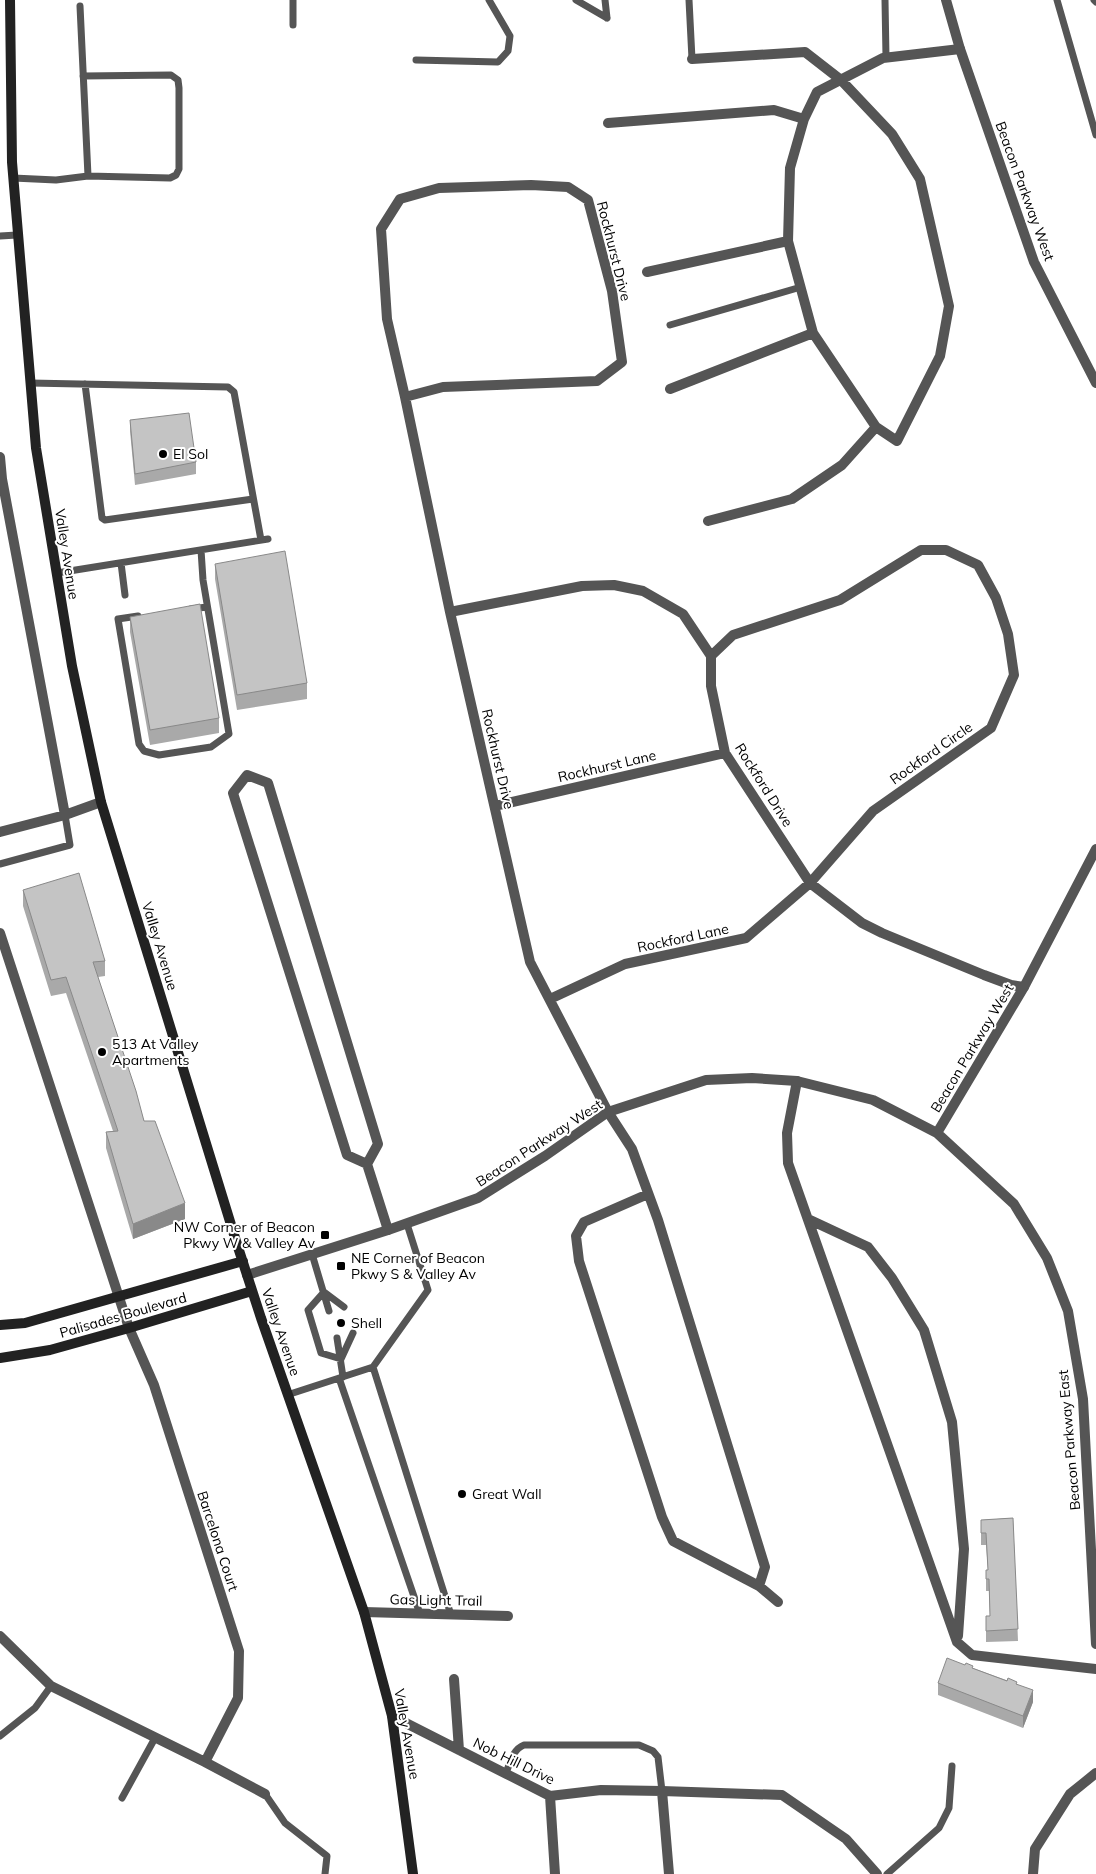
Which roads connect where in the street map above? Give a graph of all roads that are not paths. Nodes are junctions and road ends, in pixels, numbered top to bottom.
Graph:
1 (10, 0) edge
2 (293, 0) edge
3 (488, 0) edge
4 (576, 0) edge
5 (606, 0) edge
6 (689, 0) edge
7 (885, 0) edge
8 (946, 0) edge
9 (1057, 0) edge
10 (80, 6) dead end
11 (293, 25) dead end
12 (960, 49) junction
13 (886, 57) junction
14 (692, 59) joint
15 (416, 60) dead end
16 (84, 76) junction
17 (841, 80) junction
18 (804, 119) junction
19 (608, 123) dead end
20 (1096, 135) edge
21 (88, 176) junction
22 (13, 178) junction
23 (0, 236) edge
24 (17, 236) junction
25 (788, 242) junction
26 (647, 272) dead end
27 (801, 287) junction
28 (670, 325) dead end
29 (813, 333) junction
30 (30, 383) junction
31 (1096, 383) edge
32 (85, 384) junction
33 (670, 388) dead end
34 (405, 398) junction
35 (876, 427) junction
36 (0, 457) edge
37 (253, 499) junction
38 (708, 521) dead end
39 (201, 550) junction
40 (120, 563) junction
41 (56, 573) junction
42 (125, 595) dead end
43 (207, 607) junction
44 (187, 610) edge
45 (450, 612) junction
46 (148, 615) edge
47 (711, 656) junction
48 (724, 753) junction
49 (101, 802) junction
50 (495, 806) junction
51 (65, 815) junction
52 (0, 832) edge
53 (1096, 849) edge
54 (0, 864) edge
55 (810, 883) junction
56 (0, 933) edge
57 (1024, 987) junction
58 (550, 999) junction
59 (797, 1081) junction
60 (608, 1112) junction
61 (937, 1133) junction
62 (367, 1164) junction
63 (648, 1194) junction
64 (808, 1219) junction
65 (407, 1224) junction
66 (388, 1230) junction
67 (312, 1254) junction
68 (242, 1261) junction
69 (247, 1275) junction
70 (252, 1291) junction
71 (324, 1292) junction
72 (119, 1297) junction
73 (344, 1307) dead end
74 (329, 1311) dead end
75 (0, 1325) edge
76 (129, 1328) junction
77 (353, 1333) dead end
78 (337, 1338) dead end
79 (0, 1358) edge
80 (341, 1359) junction
81 (373, 1368) junction
82 (341, 1378) junction
83 (287, 1395) junction
84 (759, 1586) junction
85 (778, 1602) dead end
86 (364, 1612) junction
87 (420, 1614) junction
88 (451, 1615) junction
89 (508, 1616) dead end
90 (0, 1636) edge
91 (957, 1642) junction
92 (1096, 1644) edge
93 (1096, 1669) edge
94 (454, 1678) dead end
95 (51, 1686) junction
96 (392, 1716) junction
97 (0, 1736) edge
98 (155, 1738) junction
99 (459, 1750) junction
100 (205, 1762) junction
101 (952, 1766) dead end
102 (1096, 1773) edge
103 (506, 1774) junction
104 (662, 1791) junction
105 (265, 1794) joint
106 (550, 1796) junction
107 (122, 1798) dead end
108 (325, 1874) edge
109 (413, 1874) edge
110 (555, 1874) edge
111 (669, 1874) edge
112 (878, 1874) edge
113 (887, 1874) edge
114 (1033, 1874) edge

1 - 22 main road, Valley Avenue
2 - 11 lane
3 - 15 lane
4 - 5 lane
6 - 14 lane
7 - 13 lane
8 - 12 street, Beacon Parkway West
9 - 20 lane
10 - 16 lane
12 - 13 street
12 - 31 street, Beacon Parkway West
13 - 17 street
14 - 17 street
16 - 21 lane
16 - 21 lane
17 - 18 street
17 - 35 street
18 - 19 street
18 - 25 street
21 - 22 lane
22 - 24 main road, Valley Avenue
23 - 24 lane
24 - 30 main road, Valley Avenue
25 - 26 street
25 - 27 street
27 - 28 lane
27 - 29 street
29 - 33 street
29 - 35 street
30 - 32 lane
30 - 41 main road, Valley Avenue
32 - 37 lane
32 - 37 lane
34 - 34 street, Rockhurst Drive
34 - 45 street, Rockhurst Drive
35 - 38 street
36 - 51 street
37 - 39 lane
39 - 40 lane
39 - 43 lane
40 - 41 lane
40 - 42 lane
41 - 49 main road, Valley Avenue
43 - 44 lane
43 - 46 lane
45 - 47 street
45 - 50 street, Rockhurst Drive
47 - 48 street, Rockford Drive
47 - 55 street, Rockford Circle
48 - 50 street, Rockhurst Lane
48 - 55 street, Rockford Drive
49 - 51 street
49 - 68 main road, Valley Avenue
50 - 58 street, Rockhurst Drive
51 - 52 street
51 - 54 lane
53 - 57 street, Beacon Parkway West
55 - 57 street, Rockford Drive
55 - 58 street, Rockford Lane
56 - 72 street, Barcelona Court
57 - 61 street, Beacon Parkway West
58 - 60 street, Rockhurst Drive
59 - 60 street, Beacon Parkway West
59 - 61 street, Beacon Parkway West
59 - 64 street
60 - 63 street, Rockhurst Drive
60 - 65 street, Beacon Parkway West
61 - 92 street, Beacon Parkway East
62 - 62 street
62 - 66 street
63 - 84 street, Rockhurst Drive
63 - 84 street
64 - 91 street
64 - 91 street
65 - 66 street, Beacon Parkway West
65 - 81 lane
66 - 67 street, Beacon Parkway West
67 - 69 street, Beacon Parkway West
67 - 71 lane
68 - 69 main road, Valley Avenue
68 - 72 main road, Palisades Boulevard
69 - 70 main road, Valley Avenue
70 - 76 main road, Palisades Boulevard
70 - 83 main road, Valley Avenue
71 - 73 lane
71 - 74 lane
71 - 80 lane
72 - 75 main road, Palisades Boulevard
72 - 76 street, Barcelona Court
76 - 79 main road, Palisades Boulevard
76 - 100 street, Barcelona Court
77 - 80 lane
78 - 80 lane
80 - 82 lane
81 - 82 lane
81 - 88 lane
82 - 83 lane
82 - 87 lane
83 - 86 main road, Valley Avenue
84 - 85 street
86 - 87 street, Gas Light Trail
86 - 96 main road, Valley Avenue
87 - 88 street, Gas Light Trail
88 - 89 street, Gas Light Trail
90 - 95 street
91 - 93 street
94 - 99 street
95 - 97 lane
95 - 98 street
96 - 99 street, Nob Hill Drive
96 - 109 main road, Valley Avenue
98 - 100 street
98 - 107 lane
99 - 103 street, Nob Hill Drive
100 - 105 street
101 - 113 lane
102 - 114 street
103 - 104 lane
103 - 106 street, Nob Hill Drive
104 - 106 street, Nob Hill Drive
104 - 111 street
104 - 112 street, Nob Hill Drive
105 - 108 lane
106 - 110 street

